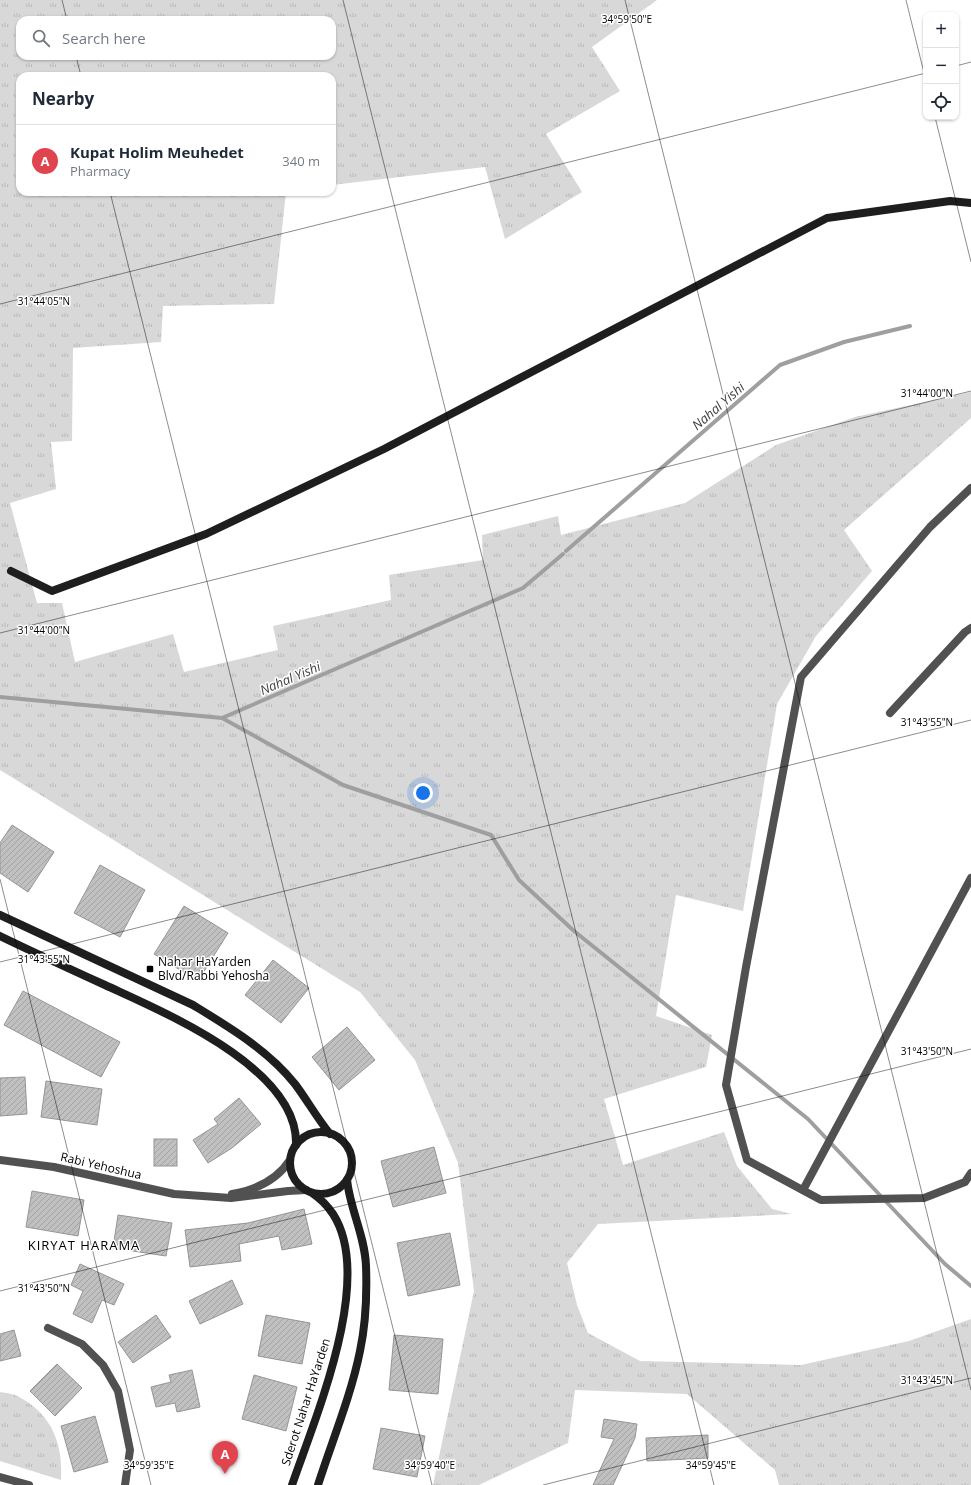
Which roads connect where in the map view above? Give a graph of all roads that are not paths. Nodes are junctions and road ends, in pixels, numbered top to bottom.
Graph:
1 (971, 202) edge
2 (971, 488) edge
3 (11, 571) dead end
4 (971, 628) edge
5 (890, 713) dead end
6 (971, 878) edge
7 (0, 916) edge
8 (0, 936) edge
9 (330, 1134) junction
10 (296, 1145) junction
11 (0, 1160) edge
12 (290, 1160) junction
13 (971, 1173) edge
14 (347, 1180) junction
15 (802, 1190) junction
16 (309, 1192) junction
17 (197, 1196) junction
18 (48, 1328) dead end
19 (0, 1477) edge
20 (29, 1485) edge
21 (125, 1485) edge
22 (292, 1485) edge
23 (318, 1485) edge

1 - 3 main road
2 - 15 street
4 - 5 street
6 - 15 street
7 - 9 main road
8 - 10 main road
9 - 10 main road
9 - 14 main road
10 - 12 main road
11 - 17 street, Rabi Yehoshua
12 - 16 main road
12 - 17 street, Rabi Yehoshua
13 - 15 street
14 - 16 main road
14 - 23 main road
16 - 17 street, Rabi Yehoshua
16 - 22 main road, Sderot Nahar HaYarden
18 - 21 street
19 - 20 street

